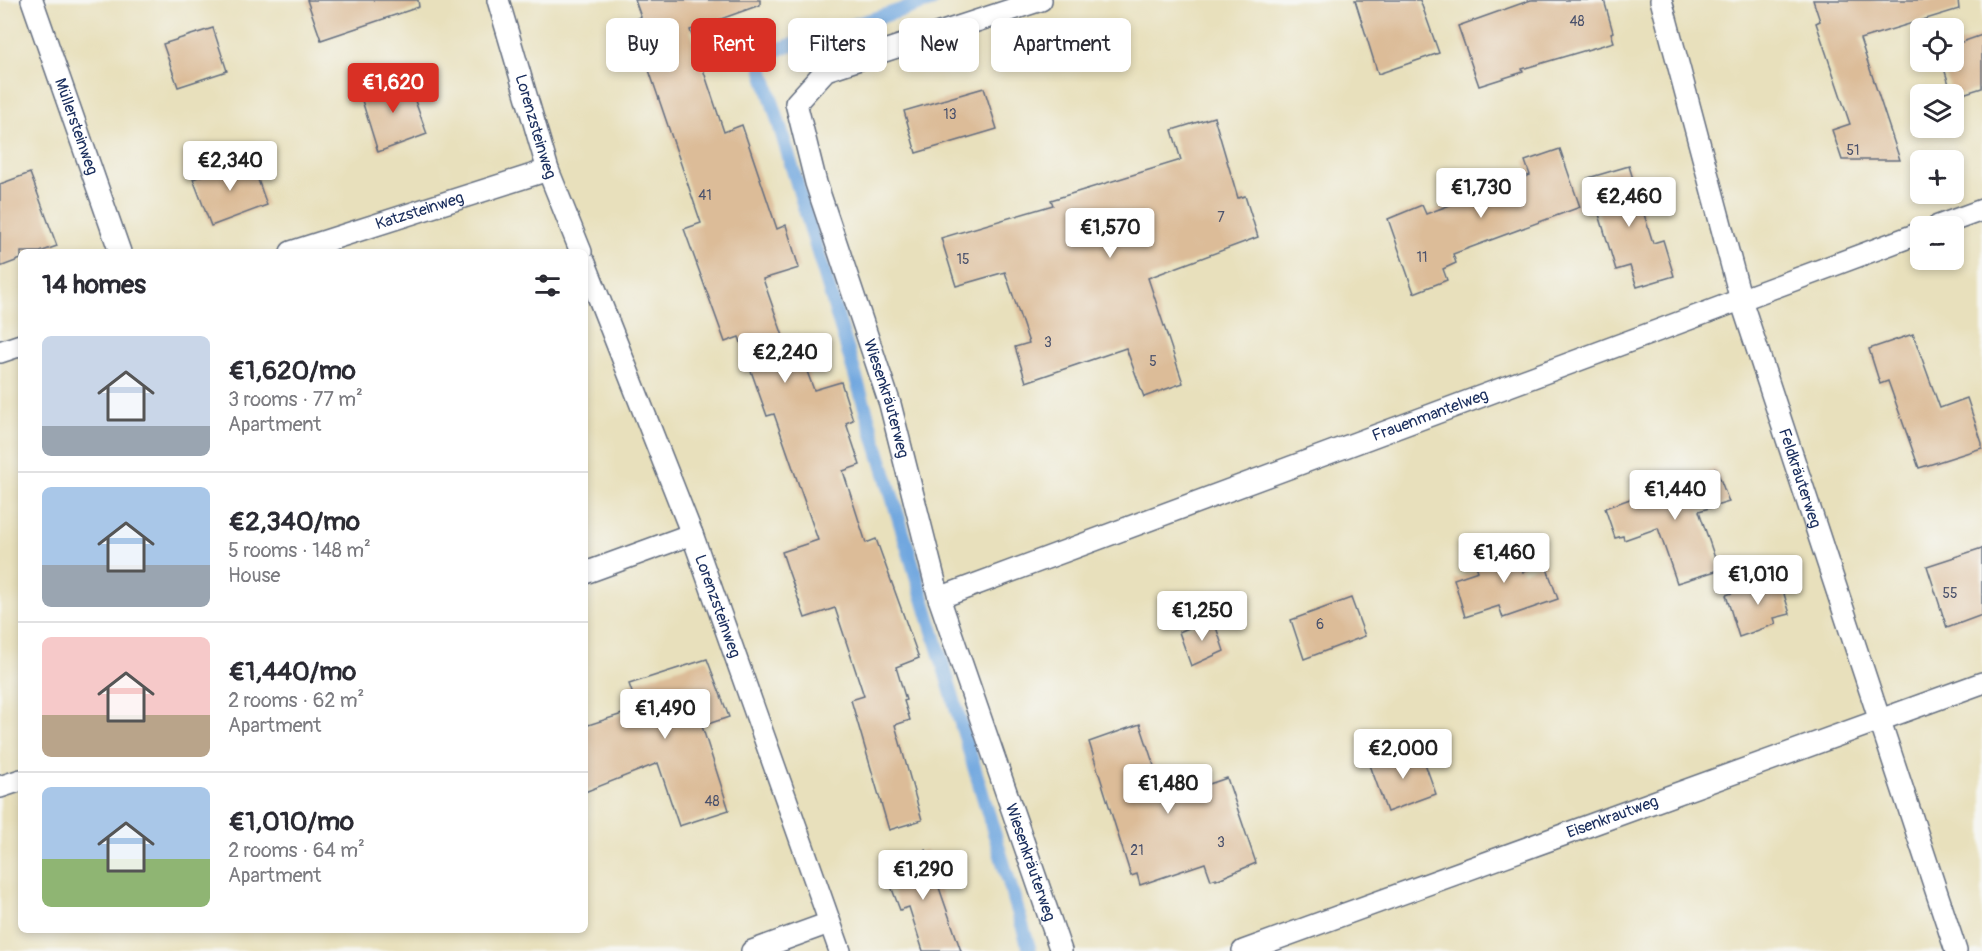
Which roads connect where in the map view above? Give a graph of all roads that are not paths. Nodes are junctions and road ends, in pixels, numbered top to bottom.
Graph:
1 (32, 0) edge
2 (498, 0) edge
3 (1041, 0) edge
4 (1662, 0) edge
5 (548, 170) junction
6 (1982, 210) edge
7 (1964, 217) edge
8 (1910, 237) edge
9 (119, 249) edge
10 (300, 249) edge
11 (580, 249) edge
12 (588, 271) edge
13 (1741, 300) junction
14 (18, 346) edge
15 (0, 352) edge
16 (692, 534) junction
17 (588, 572) edge
18 (939, 598) junction
19 (1982, 682) edge
20 (1879, 720) junction
21 (18, 781) edge
22 (0, 788) edge
23 (830, 922) junction
24 (753, 951) edge
25 (840, 951) edge
26 (1061, 951) edge
27 (1243, 951) edge
28 (1956, 951) edge

1 - 9 lane, Müllersteinweg
2 - 5 lane, Lorenzsteinweg
3 - 18 lane, Wiesenkräuterweg
4 - 13 lane, Feldkräuterweg
5 - 10 lane, Katzsteinweg
5 - 11 lane, Lorenzsteinweg
6 - 7 lane
8 - 13 lane, Frauenmantelweg
12 - 16 lane, Lorenzsteinweg
13 - 18 lane, Frauenmantelweg
13 - 20 lane, Feldkräuterweg
14 - 15 lane
16 - 17 lane
16 - 23 lane, Lorenzsteinweg
18 - 26 lane, Wiesenkräuterweg
19 - 20 lane, Eisenkrautweg
20 - 27 lane, Eisenkrautweg
20 - 28 lane, Feldkräuterweg
21 - 22 lane
23 - 24 lane
23 - 25 lane, Lorenzsteinweg

